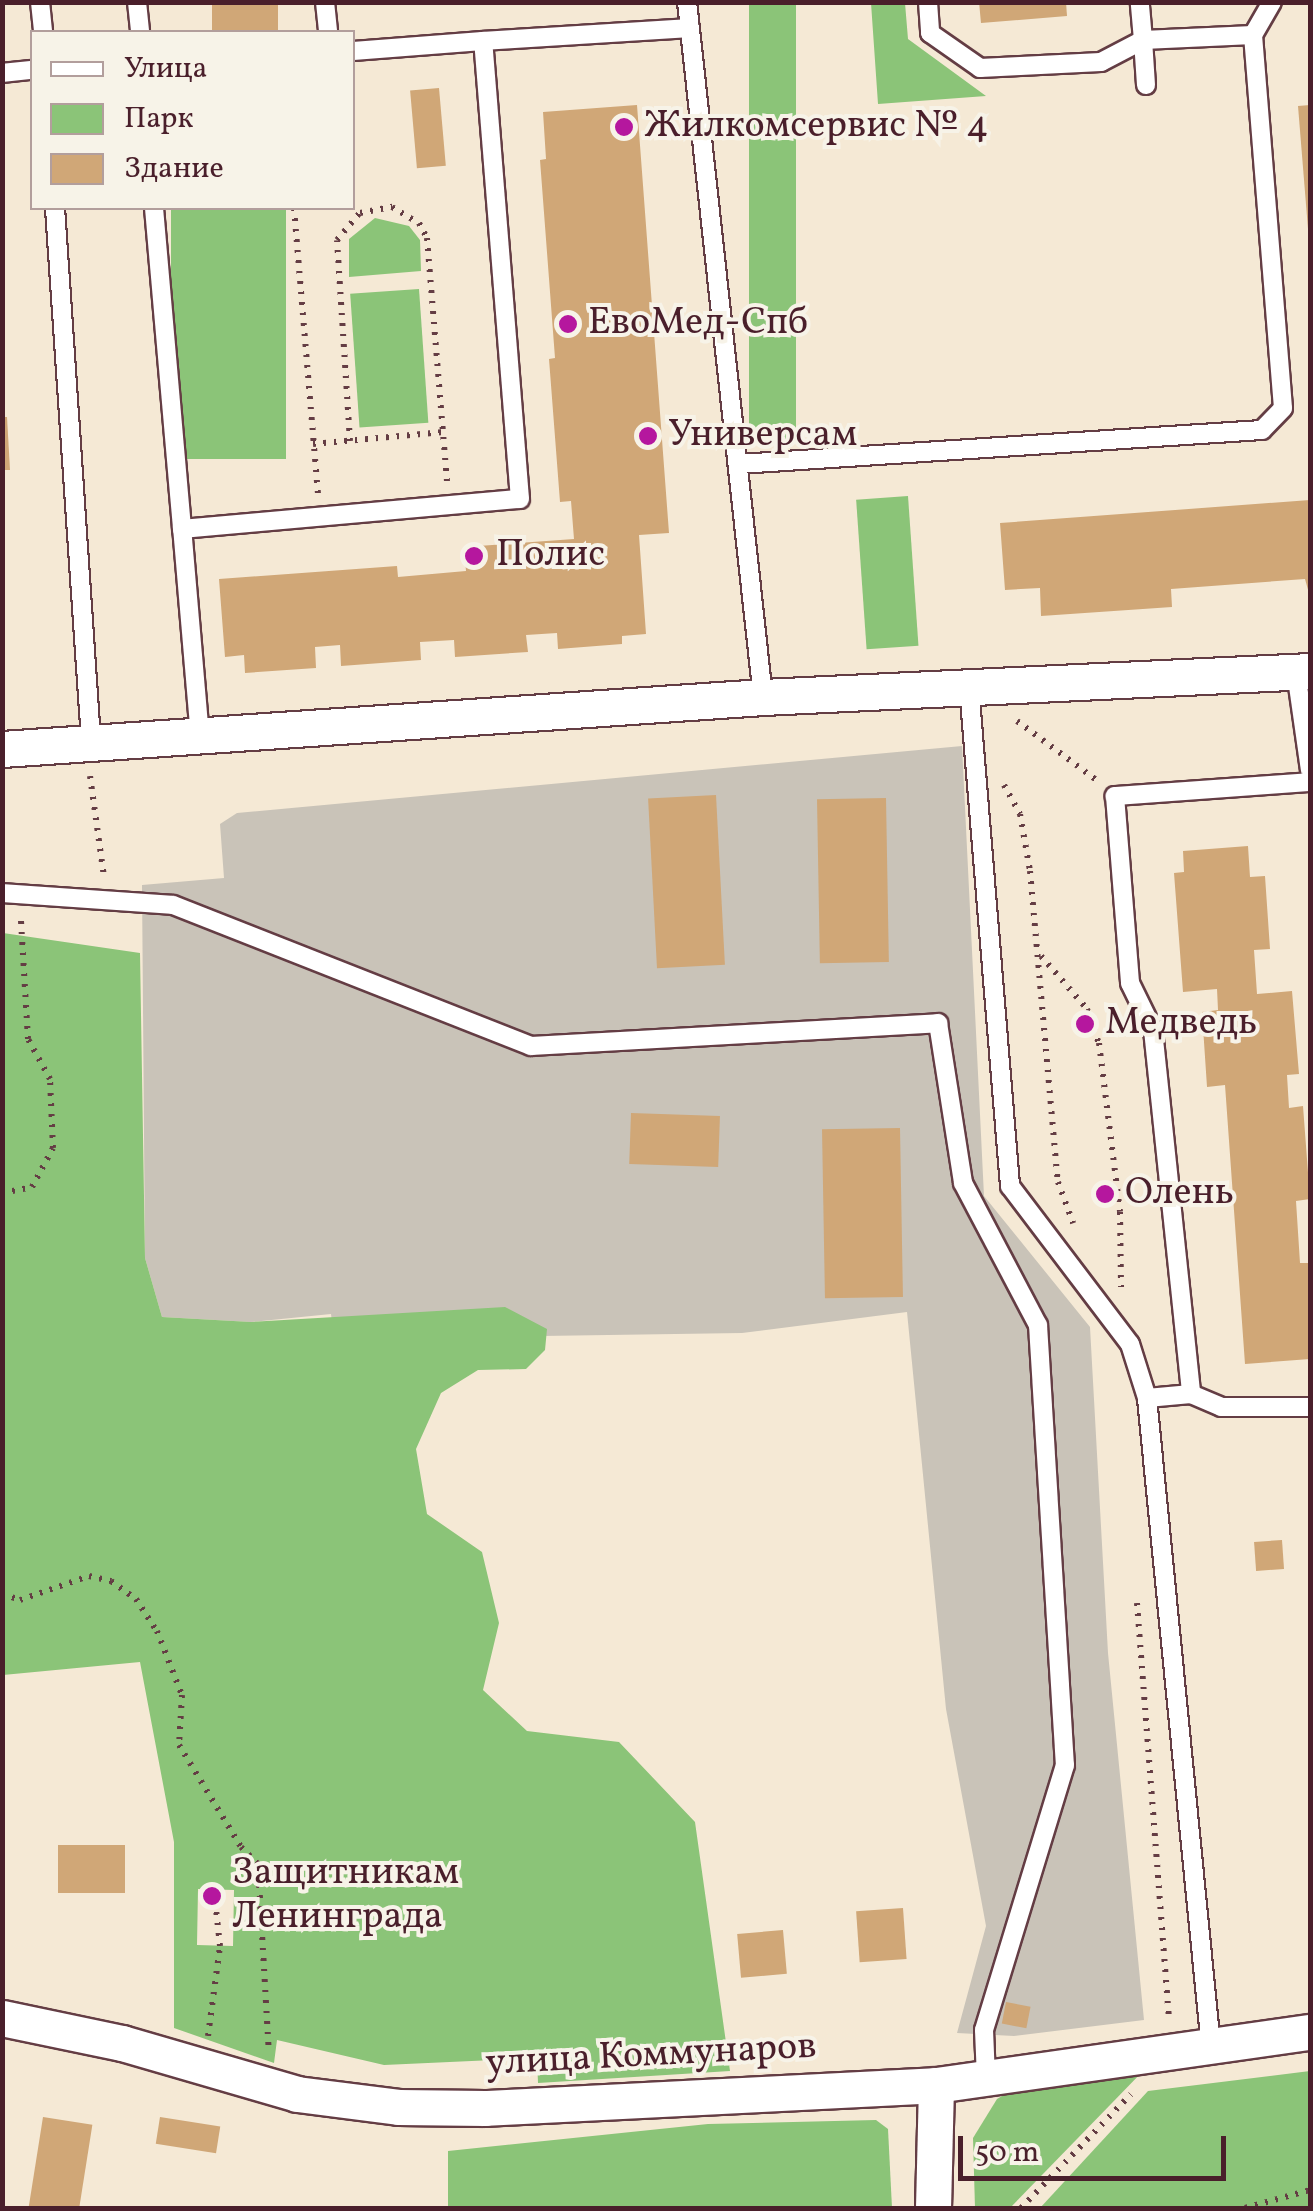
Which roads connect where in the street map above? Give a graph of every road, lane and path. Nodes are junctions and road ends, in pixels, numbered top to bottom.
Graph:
1 (40, 2) edge
2 (138, 2) edge
3 (325, 2) edge
4 (687, 2) edge
5 (928, 2) edge
6 (1140, 2) edge
7 (1272, 2) edge
8 (690, 28) junction
9 (42, 30) edge
10 (140, 30) edge
11 (328, 30) edge
12 (1253, 34) junction
13 (1143, 40) junction
14 (482, 41) junction
15 (355, 50) edge
16 (30, 70) edge
17 (2, 73) edge
18 (1146, 84) dead end
19 (55, 210) edge
20 (154, 210) edge
21 (294, 210) edge
22 (442, 432) junction
23 (350, 441) junction
24 (313, 444) junction
25 (739, 464) junction
26 (448, 505) junction
27 (320, 516) junction
28 (182, 529) junction
29 (1303, 672) edge
30 (969, 687) junction
31 (763, 697) junction
32 (200, 737) junction
33 (91, 740) junction
34 (2, 749) edge
35 (978, 770) junction
36 (1310, 770) edge
37 (1310, 782) edge
38 (1115, 796) junction
39 (11, 894) edge
40 (106, 899) junction
41 (1040, 955) junction
42 (2, 1193) edge
43 (1076, 1230) dead end
44 (2, 1262) edge
45 (2, 1271) edge
46 (1110, 1276) dead end
47 (1191, 1394) junction
48 (1147, 1398) junction
49 (1310, 1407) edge
50 (2, 1594) edge
51 (1136, 1595) dead end
52 (215, 1900) dead end
53 (2, 2018) edge
54 (1310, 2032) edge
55 (1211, 2046) junction
56 (1172, 2052) junction
57 (202, 2066) junction
58 (986, 2078) junction
59 (1146, 2080) dead end
60 (936, 2084) junction
61 (276, 2088) junction
62 (1310, 2190) edge
63 (933, 2208) edge
64 (1021, 2208) edge
65 (1245, 2208) edge

1 - 9 lane
2 - 10 lane
3 - 11 lane
4 - 8 lane
5 - 13 lane
6 - 13 lane
7 - 12 lane
8 - 14 lane
8 - 25 lane
12 - 13 lane
12 - 25 lane
13 - 18 lane
14 - 15 lane
14 - 26 lane
16 - 17 lane
19 - 33 lane
20 - 28 lane
21 - 24 path
22 - 23 path
22 - 23 path
22 - 26 path
23 - 24 path
24 - 27 path
25 - 31 lane
26 - 27 lane
27 - 28 lane
28 - 32 lane
29 - 30 street
29 - 36 lane
30 - 31 street
30 - 35 lane
30 - 38 path
31 - 32 street
32 - 33 street
33 - 34 street
33 - 40 path
35 - 41 path
35 - 48 lane
37 - 38 lane
38 - 47 lane
39 - 40 lane
39 - 42 path
40 - 58 lane
41 - 43 path
41 - 46 path
44 - 45 path
47 - 48 lane
47 - 49 lane
48 - 55 lane
50 - 61 path
51 - 56 path
52 - 57 path
53 - 57 street, улица Коммунаров
54 - 55 street, улица Коммунаров
55 - 56 street, улица Коммунаров
56 - 58 street, улица Коммунаров
57 - 61 street, улица Коммунаров
58 - 60 street, улица Коммунаров
59 - 64 path
60 - 61 street, улица Коммунаров
60 - 63 street
62 - 65 path

